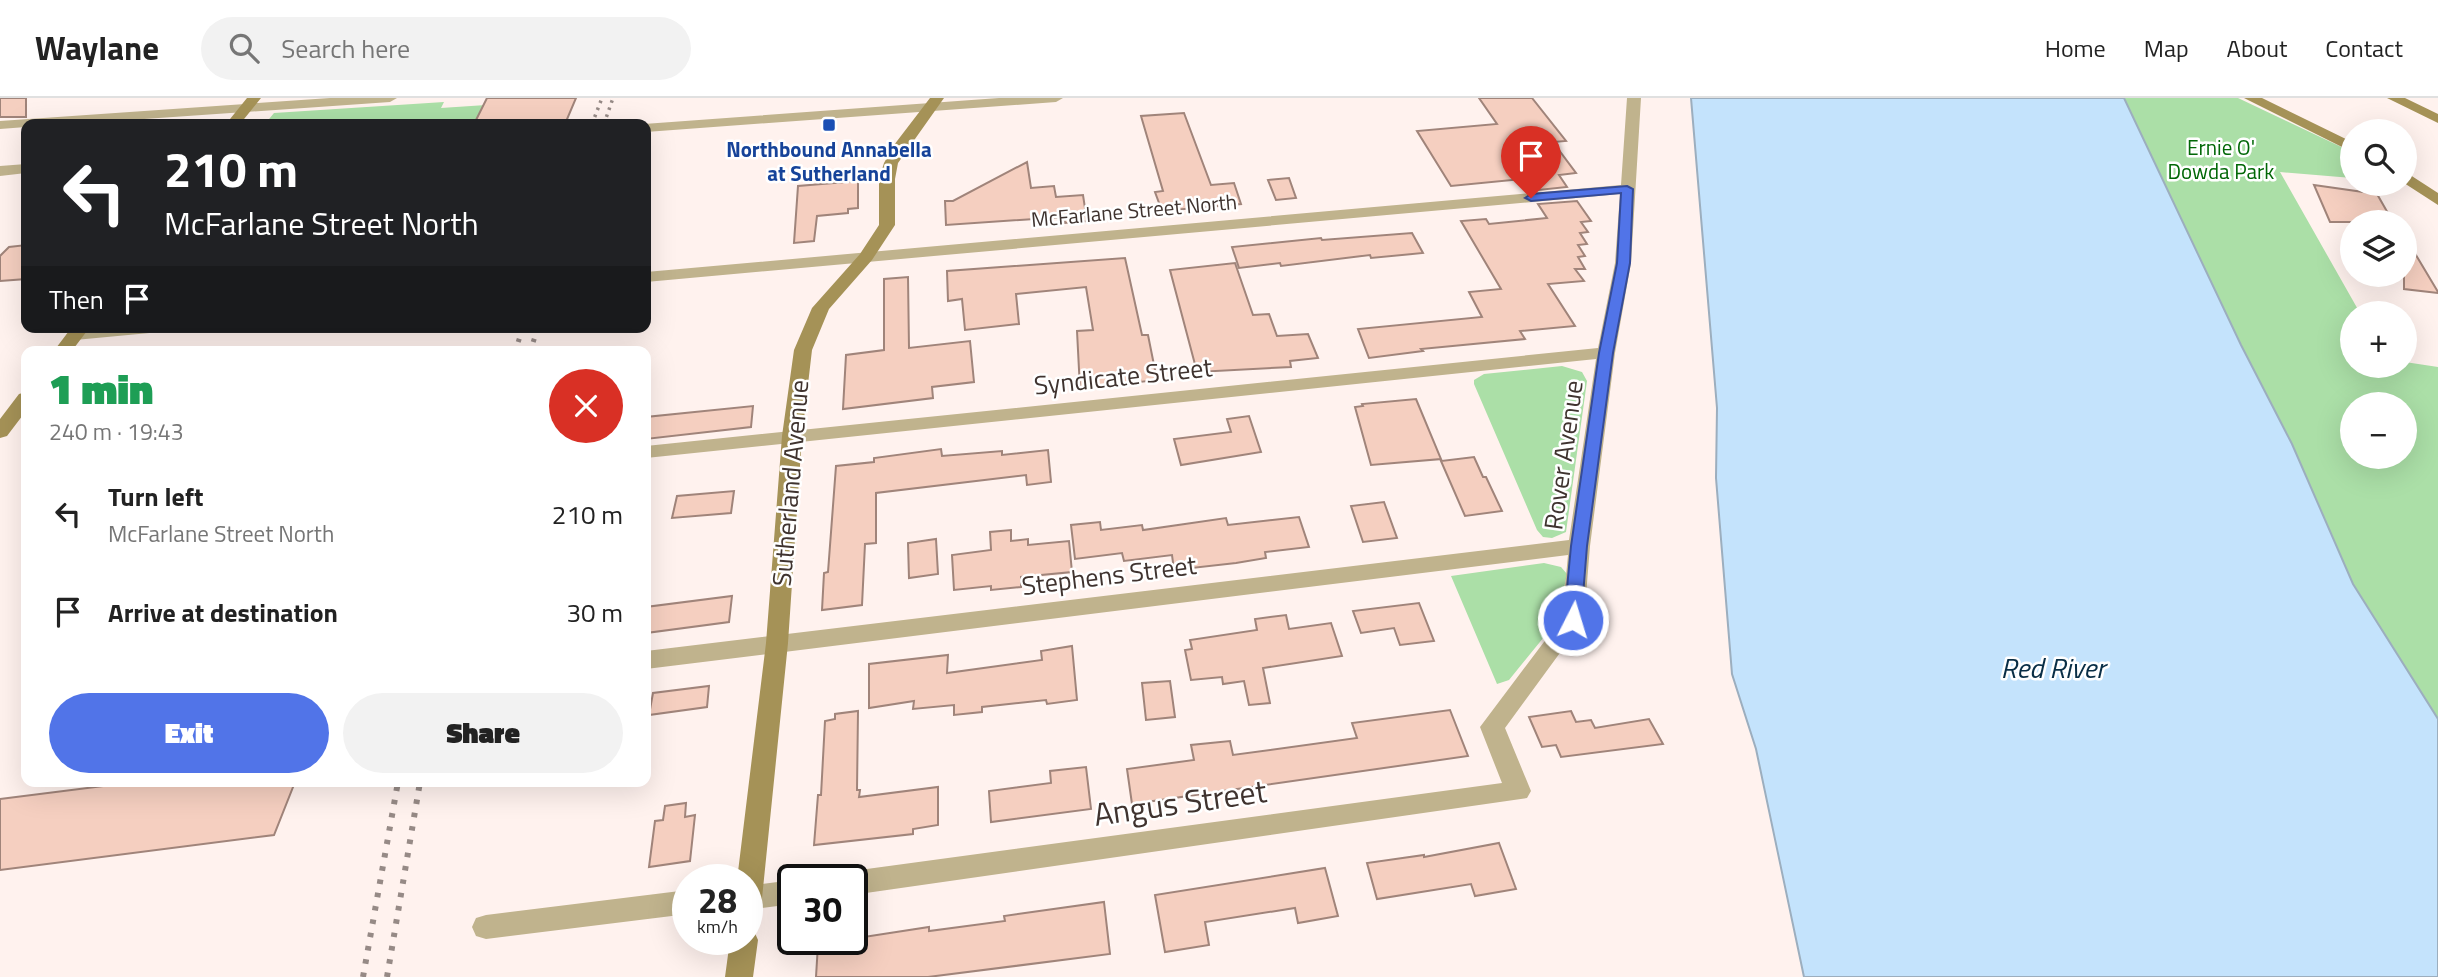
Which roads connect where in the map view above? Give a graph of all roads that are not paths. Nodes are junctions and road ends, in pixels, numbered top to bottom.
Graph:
1 (390, 98) edge
2 (1056, 98) edge
3 (1634, 98) edge
4 (2251, 98) edge
5 (2266, 98) edge
6 (2394, 98) edge
7 (249, 103) edge
8 (934, 103) edge
9 (68, 119) edge
10 (237, 119) edge
11 (2438, 119) edge
12 (21, 123) edge
13 (0, 125) edge
14 (651, 128) edge
15 (2340, 132) edge
16 (2340, 142) edge
17 (21, 169) edge
18 (0, 171) edge
19 (2417, 173) edge
20 (2417, 185) edge
21 (2438, 187) edge
22 (1627, 189) junction
23 (2438, 200) edge
24 (866, 257) junction
25 (651, 277) edge
26 (1606, 353) junction
27 (21, 405) edge
28 (0, 432) edge
29 (792, 436) junction
30 (651, 451) edge
31 (1579, 546) junction
32 (776, 643) junction
33 (651, 659) edge
34 (1518, 791) joint
35 (752, 864) edge
36 (868, 881) edge
37 (672, 904) edge
38 (486, 927) dead end
39 (742, 955) edge
40 (739, 977) edge

1 - 7 street
2 - 8 street
3 - 22 street, Rover Avenue
4 - 16 street
5 - 15 street
6 - 11 street
7 - 9 street
7 - 10 street
8 - 14 street
8 - 24 street, Sutherland Avenue
12 - 13 street
17 - 18 street
19 - 21 street
20 - 23 street
22 - 24 street, McFarlane Street North
22 - 26 street, Rover Avenue
24 - 25 street, McFarlane Street North
24 - 29 street, Sutherland Avenue
26 - 29 street, Syndicate Street
26 - 31 street, Rover Avenue
27 - 28 street
29 - 30 street, Syndicate Street
29 - 32 street, Sutherland Avenue
31 - 32 street, Stephens Street
31 - 34 street, Rover Avenue
32 - 33 street, Stephens Street
32 - 35 street, Sutherland Avenue
34 - 36 street, Angus Street
37 - 38 street
39 - 40 street

